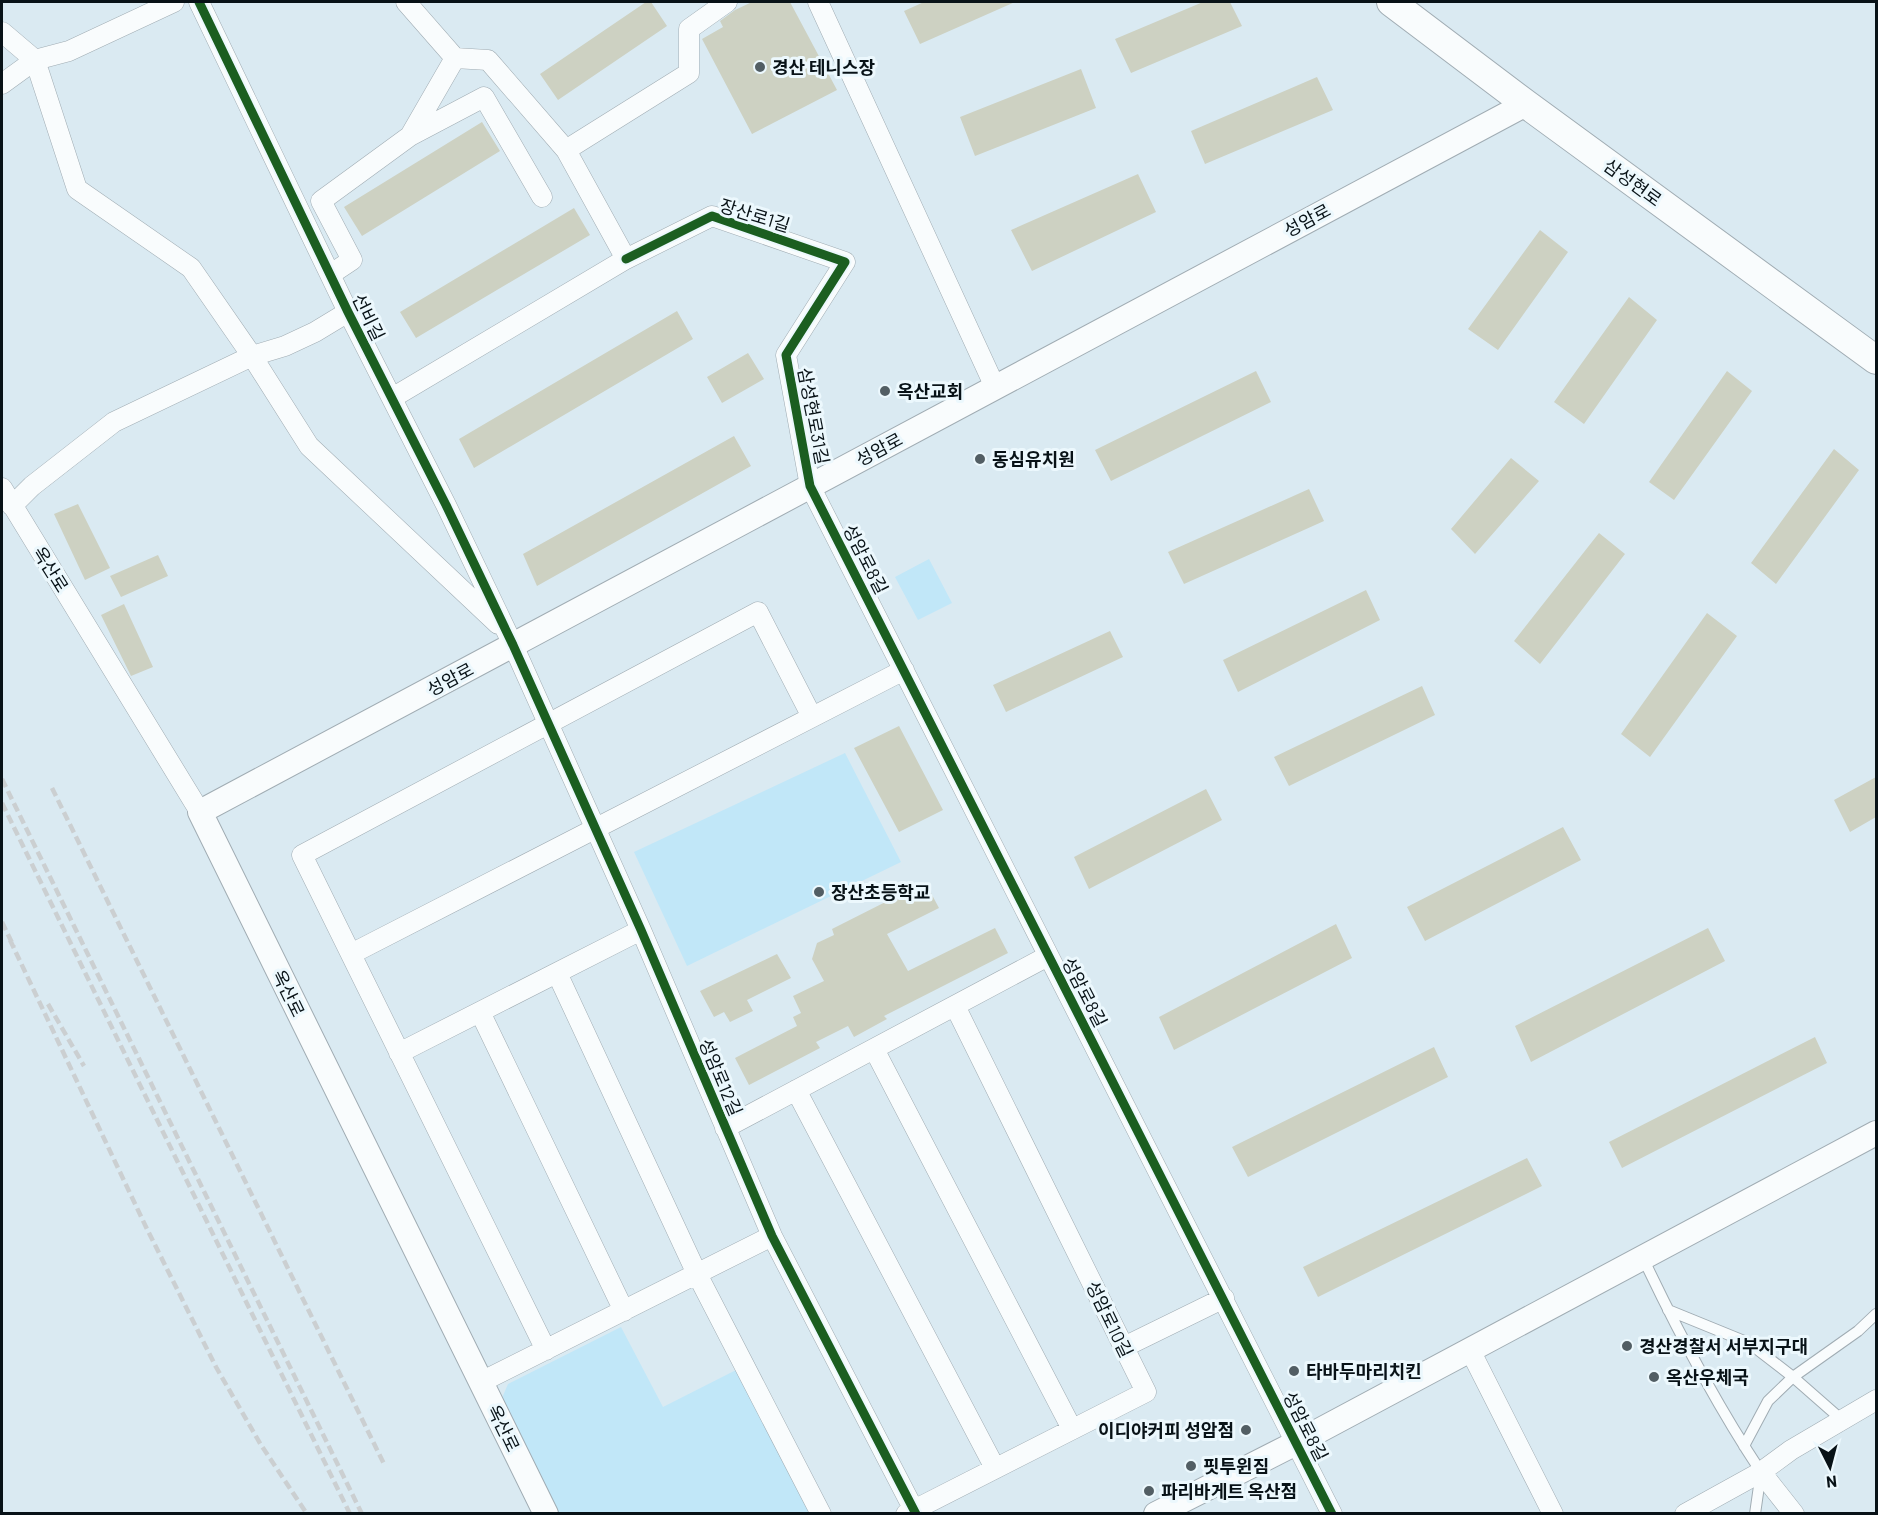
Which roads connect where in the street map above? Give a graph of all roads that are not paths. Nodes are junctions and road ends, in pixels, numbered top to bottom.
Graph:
1 (174, 2) edge
2 (199, 2) edge
3 (406, 2) edge
4 (727, 2) edge
5 (818, 2) edge
6 (1391, 2) edge
7 (2, 32) edge
8 (455, 58) junction
9 (35, 60) junction
10 (2, 84) edge
11 (1526, 104) junction
12 (410, 136) junction
13 (566, 150) junction
14 (542, 197) dead end
15 (626, 259) junction
16 (844, 262) joint
17 (331, 274) junction
18 (348, 312) junction
19 (252, 356) junction
20 (1876, 360) edge
21 (995, 387) junction
22 (392, 398) junction
23 (810, 486) junction
24 (2, 488) edge
25 (12, 506) junction
26 (510, 638) junction
27 (904, 669) junction
28 (812, 717) junction
29 (548, 723) junction
30 (200, 812) junction
31 (596, 828) junction
32 (641, 930) junction
33 (351, 954) junction
34 (1048, 956) junction
35 (557, 972) junction
36 (955, 1006) junction
37 (480, 1012) junction
38 (874, 1049) junction
39 (399, 1053) junction
40 (796, 1090) junction
41 (725, 1128) junction
42 (1876, 1133) edge
43 (772, 1236) junction
44 (1643, 1258) junction
45 (697, 1274) junction
46 (1224, 1298) junction
47 (1668, 1310) junction
48 (624, 1311) junction
49 (1876, 1314) edge
50 (1124, 1347) junction
51 (546, 1350) junction
52 (1470, 1350) junction
53 (1794, 1377) junction
54 (481, 1382) junction
55 (1876, 1400) edge
56 (1842, 1420) junction
57 (1072, 1429) junction
58 (1296, 1443) junction
59 (1744, 1446) junction
60 (995, 1468) junction
61 (1761, 1472) junction
62 (912, 1512) edge
63 (546, 1514) edge
64 (821, 1514) edge
65 (1156, 1514) edge
66 (1332, 1514) edge
67 (1553, 1514) edge
68 (1685, 1514) edge
69 (1755, 1514) edge
70 (1794, 1514) edge

1 - 9 street
2 - 17 street, 선비길
3 - 8 street
4 - 13 street
5 - 21 street
6 - 11 main road, 삼성현로
7 - 9 street
8 - 12 street
8 - 13 street
9 - 10 street
9 - 19 street
11 - 20 main road, 삼성현로
11 - 21 street, 성암로
12 - 14 street
12 - 17 street
13 - 15 street
15 - 16 street, 장산로1길
15 - 22 street, 장산로1길
16 - 23 street, 삼성현로31길
17 - 18 street, 선비길
18 - 19 street
18 - 22 street, 선비길
19 - 25 street
19 - 26 street
21 - 23 street, 성암로
22 - 26 street, 선비길
23 - 26 street, 성암로
23 - 27 street, 성암로8길
24 - 25 street, 옥산로
25 - 30 street, 옥산로
26 - 29 street, 성암로12길
26 - 30 street, 성암로
27 - 28 street
27 - 34 street, 성암로8길
28 - 29 street
28 - 31 street
29 - 31 street, 성암로12길
29 - 33 street
30 - 54 street, 옥산로
31 - 32 street, 성암로12길
31 - 33 street
32 - 35 street
32 - 41 street, 성암로12길
33 - 39 street
34 - 36 street
34 - 46 street, 성암로8길
35 - 37 street
35 - 45 street
36 - 38 street
36 - 50 street, 성암로10길
37 - 39 street
37 - 48 street
38 - 40 street
38 - 57 street
39 - 51 street
40 - 41 street
40 - 60 street
41 - 43 street, 성암로12길
42 - 44 street
43 - 45 street
43 - 62 street, 성암로12길
44 - 47 lane
44 - 52 street
45 - 48 street
45 - 64 street
46 - 50 street
46 - 58 street, 성암로8길
47 - 53 lane
47 - 59 lane
48 - 51 street
49 - 53 lane
50 - 57 street, 성암로10길
51 - 54 street
52 - 58 street
52 - 67 street
53 - 56 lane
53 - 59 lane
54 - 63 street, 옥산로
55 - 56 street
56 - 61 street
57 - 60 street, 성암로10길
58 - 65 street
58 - 66 street, 성암로8길
59 - 61 lane
60 - 62 street, 성암로10길
61 - 68 street
61 - 69 lane
61 - 70 street

